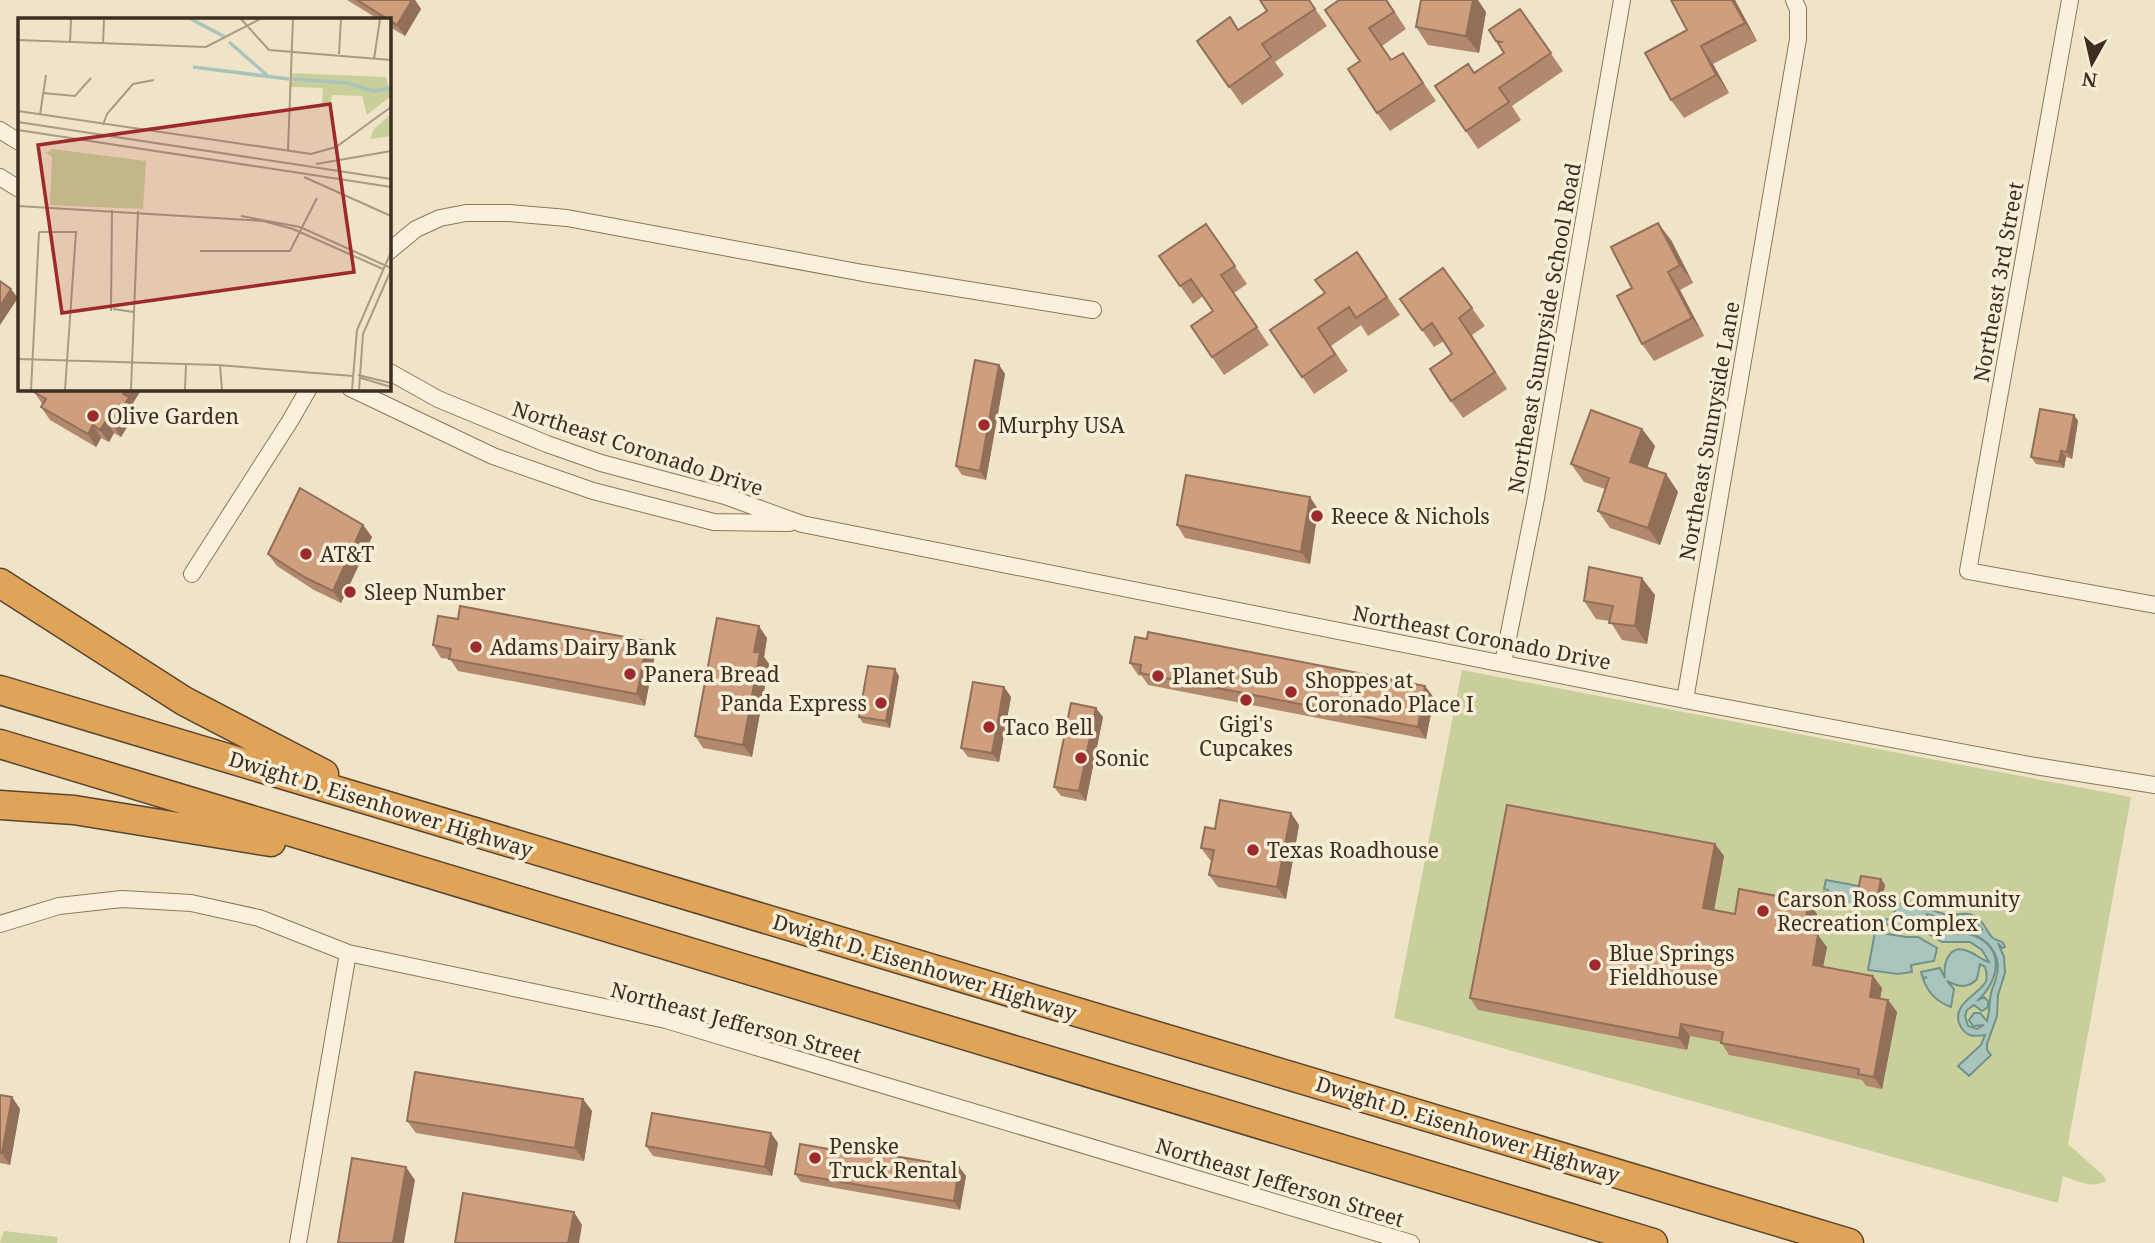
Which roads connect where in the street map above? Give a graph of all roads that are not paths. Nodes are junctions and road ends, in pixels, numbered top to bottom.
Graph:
1 (1622, 0) edge
2 (1794, 0) edge
3 (2070, 0) edge
4 (0, 130) edge
5 (18, 141) edge
6 (0, 177) edge
7 (18, 188) edge
8 (390, 249) edge
9 (1093, 310) dead end
10 (390, 372) edge
11 (308, 390) edge
12 (354, 390) edge
13 (802, 524) junction
14 (192, 573) dead end
15 (0, 583) edge
16 (2155, 605) edge
17 (1503, 663) junction
18 (0, 690) edge
19 (1685, 699) junction
20 (0, 744) edge
21 (2155, 785) edge
22 (382, 804) junction
23 (0, 805) edge
24 (411, 868) junction
25 (0, 924) edge
26 (348, 953) junction
27 (298, 1243) edge
28 (1411, 1243) edge
29 (1653, 1243) edge
30 (1849, 1243) edge

1 - 17 street, Northeast Sunnyside School Road
2 - 19 street, Northeast Sunnyside Lane
3 - 16 street, Northeast 3rd Street
4 - 5 street
6 - 7 street
8 - 9 street
10 - 13 street, Northeast Coronado Drive
11 - 14 street
12 - 13 street, Northeast Coronado Drive
13 - 17 street, Northeast Coronado Drive
15 - 22 highway
17 - 19 street, Northeast Coronado Drive
18 - 22 highway, Dwight D. Eisenhower Highway
19 - 21 street, Northeast Coronado Drive
20 - 24 highway
22 - 30 highway, Dwight D. Eisenhower Highway
23 - 24 highway
24 - 29 highway
25 - 26 street, Northeast Jefferson Street
26 - 27 street
26 - 28 street, Northeast Jefferson Street

